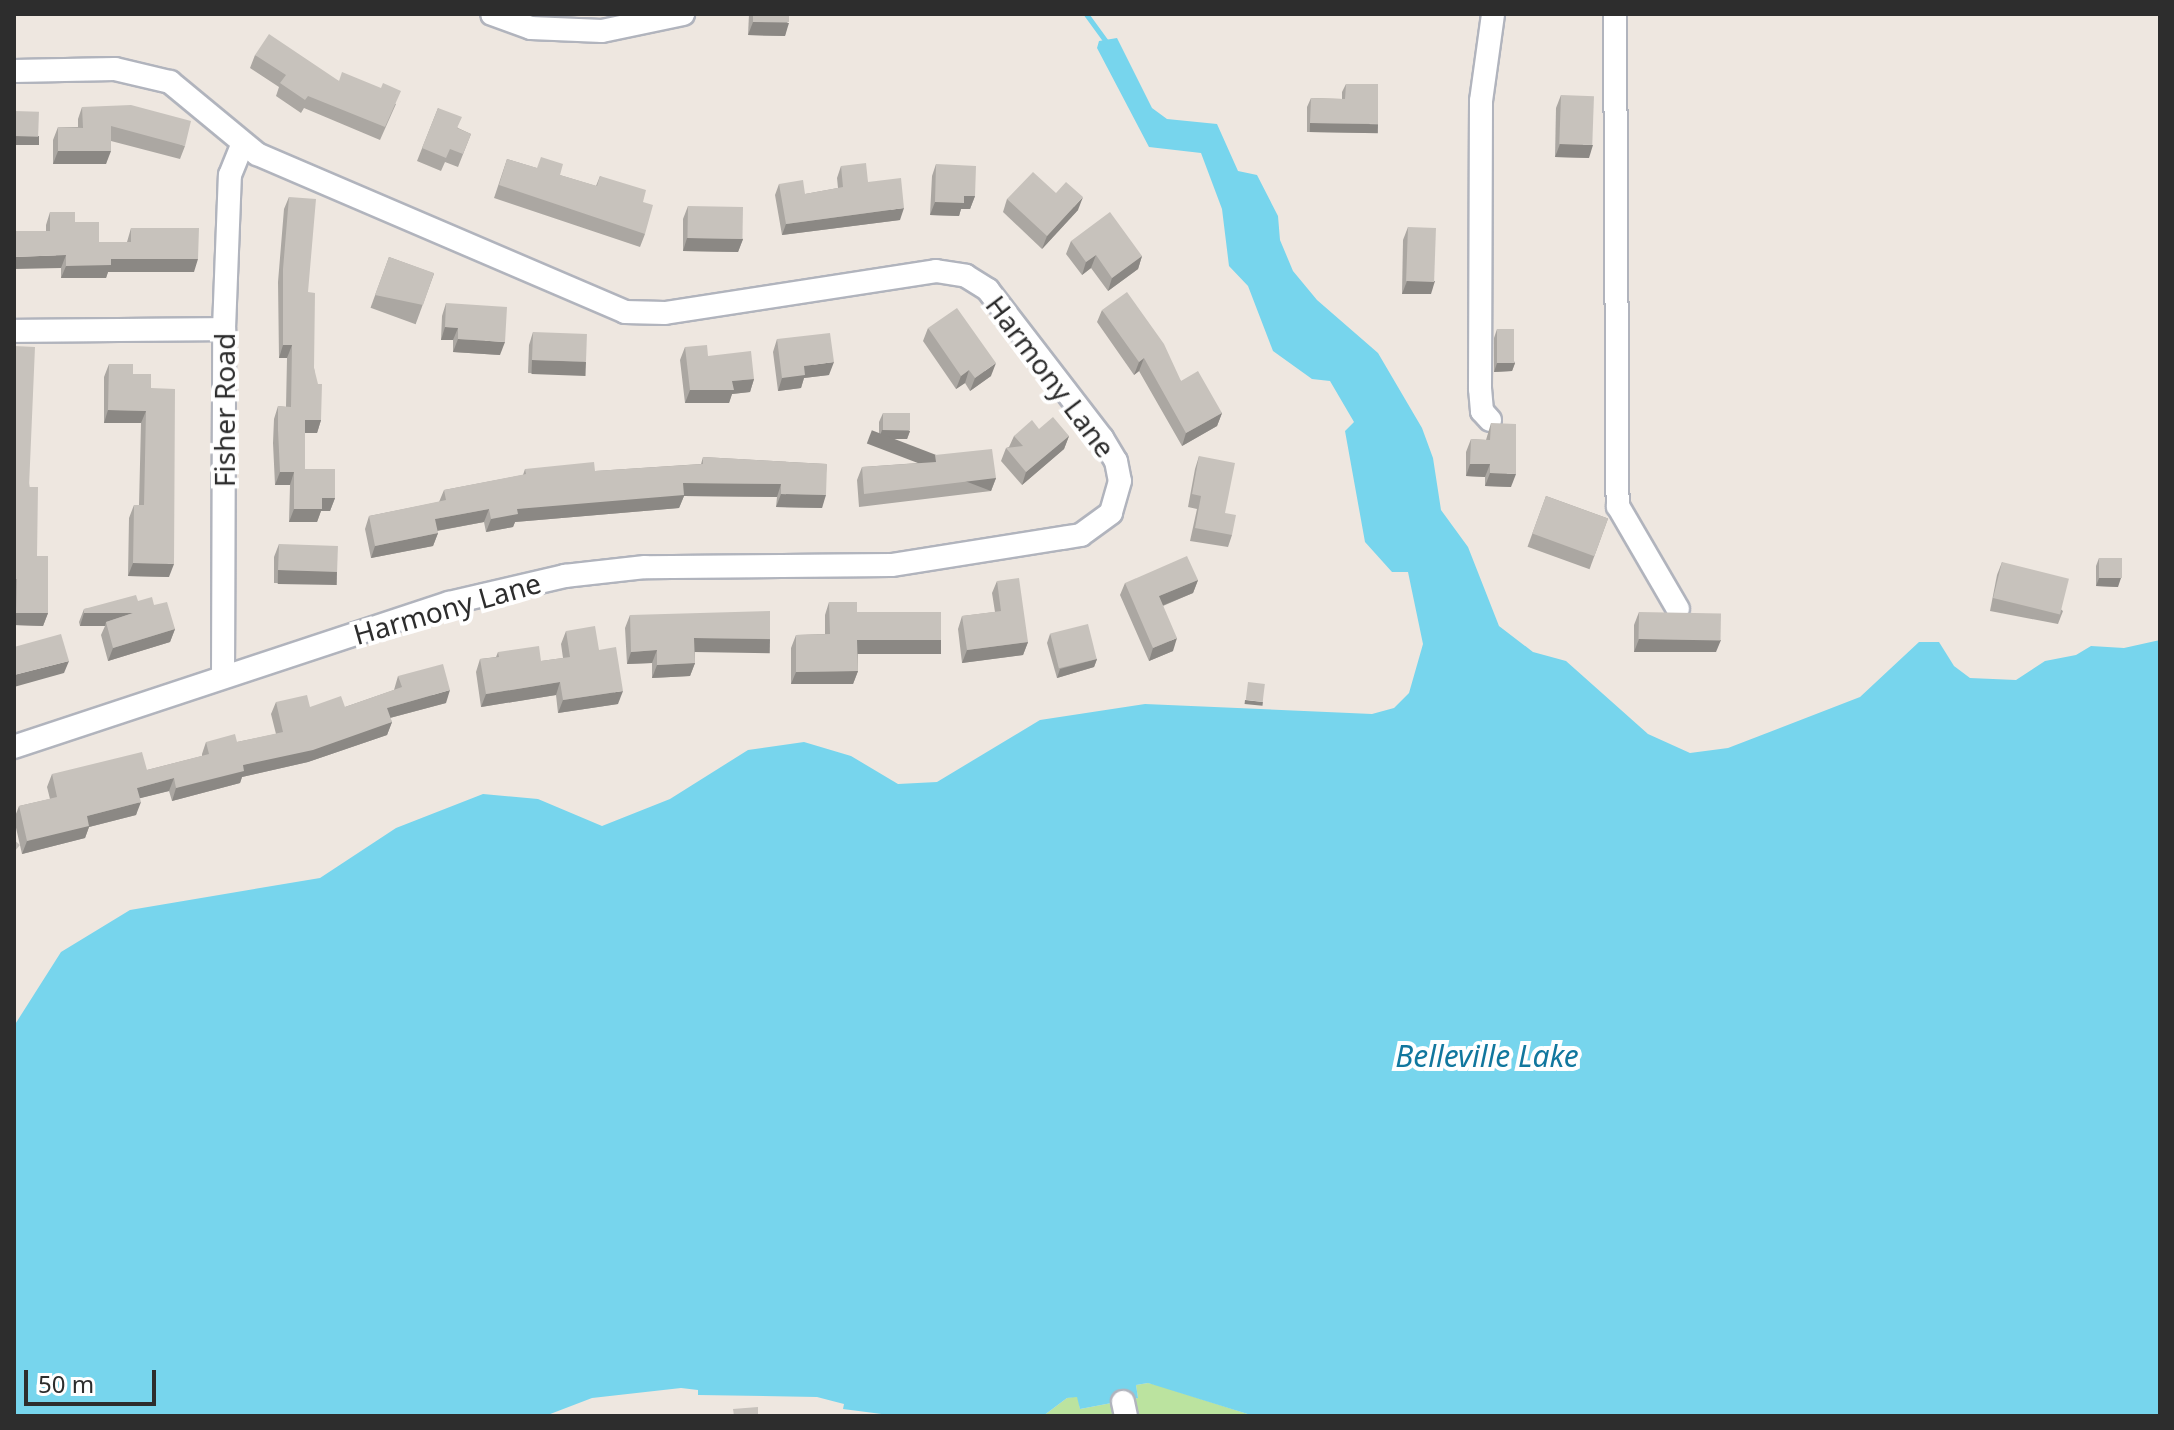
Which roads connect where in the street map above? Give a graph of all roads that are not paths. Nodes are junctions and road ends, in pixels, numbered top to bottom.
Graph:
1 (492, 14) edge
2 (683, 14) edge
3 (1493, 14) edge
4 (1615, 14) edge
5 (14, 71) edge
6 (242, 146) junction
7 (224, 329) junction
8 (14, 331) edge
9 (1490, 420) edge
10 (1678, 609) edge
11 (223, 677) junction
12 (14, 747) edge

1 - 2 street
3 - 9 street
4 - 10 street
5 - 6 street, Harmony Lane
6 - 7 street, Fisher Road
6 - 11 street, Harmony Lane
7 - 8 street
7 - 11 street, Fisher Road
11 - 12 street, Harmony Lane

